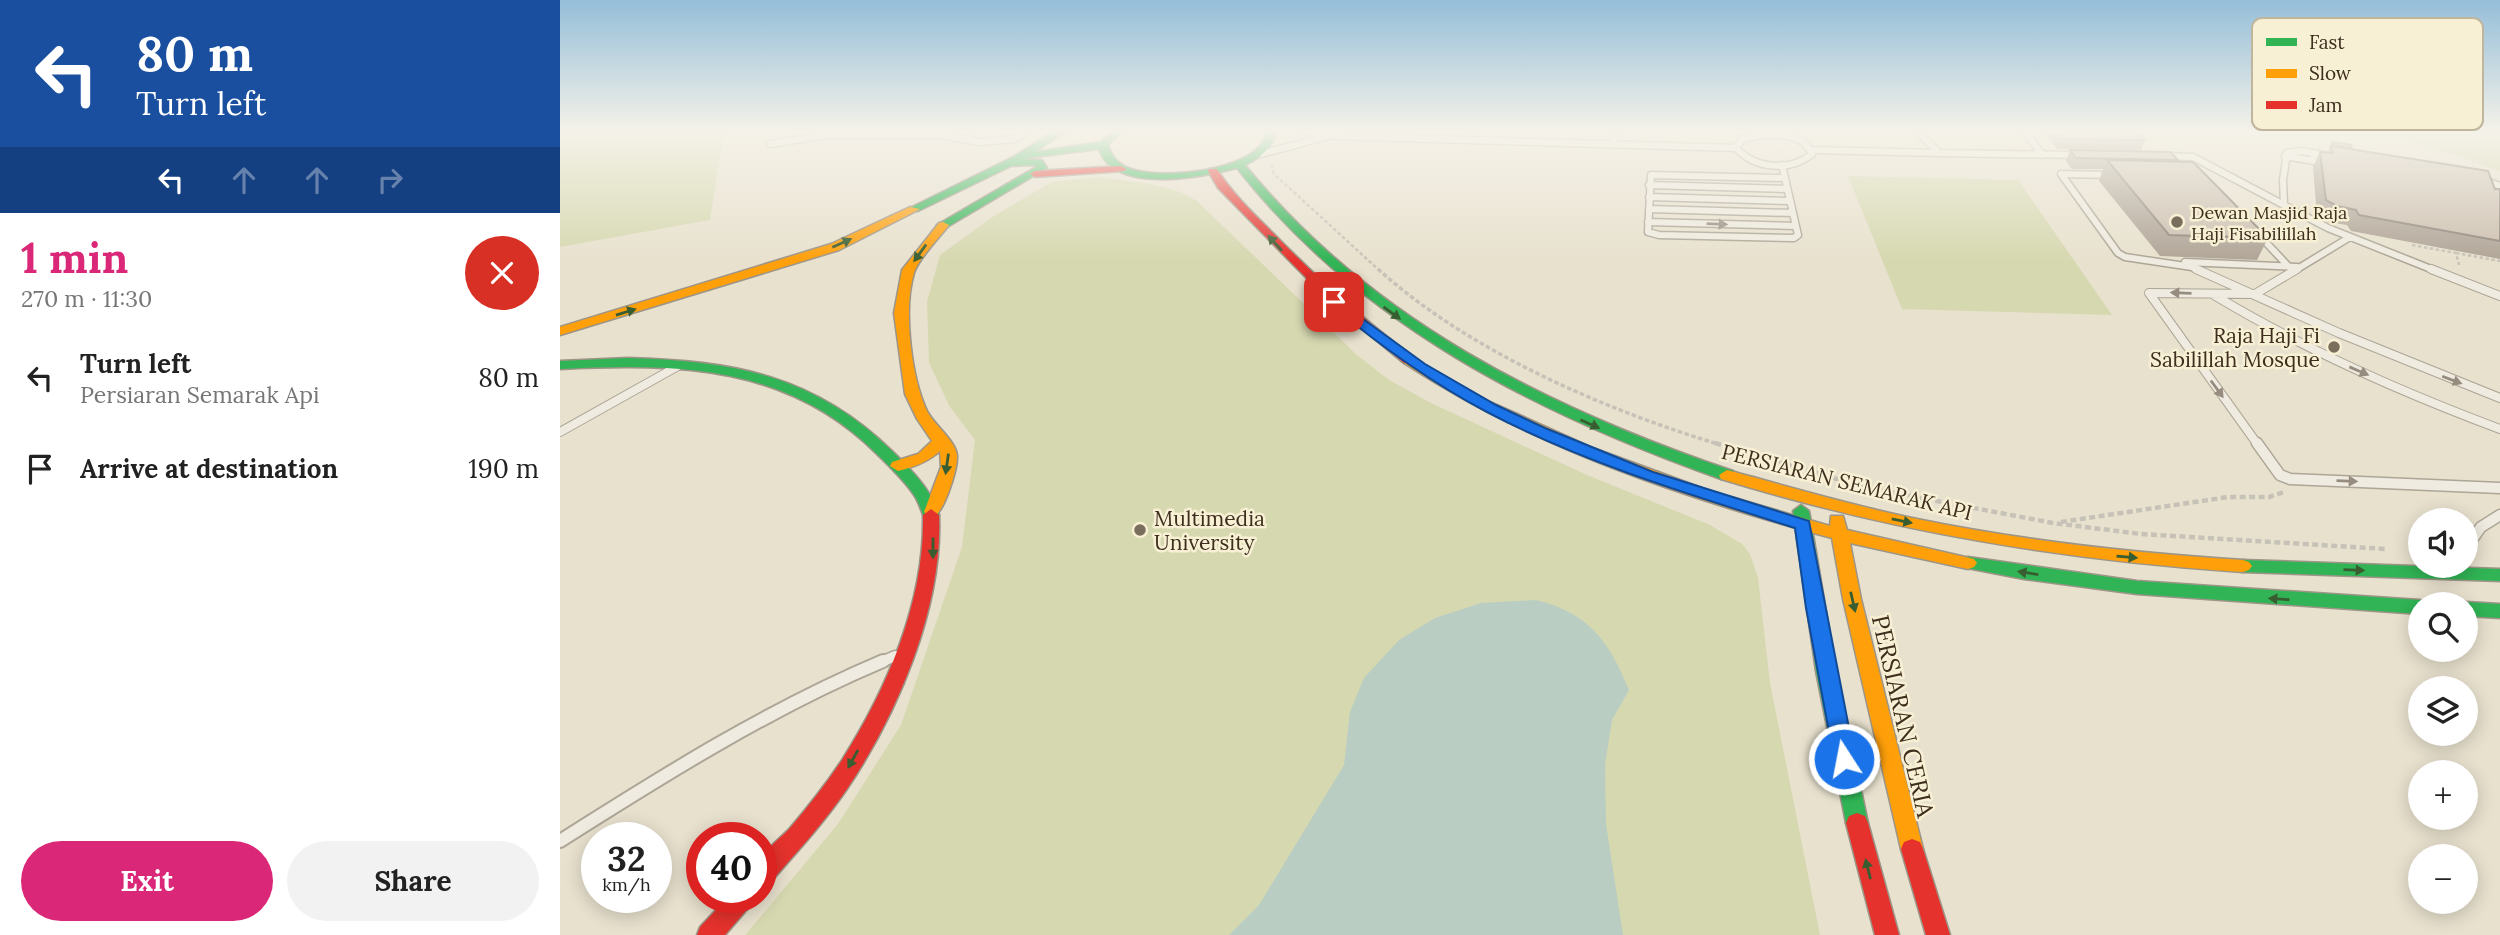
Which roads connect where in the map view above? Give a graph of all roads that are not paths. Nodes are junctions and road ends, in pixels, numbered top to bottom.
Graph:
1 (984, 175) edge
2 (1034, 175) edge
3 (1155, 175) edge
4 (1177, 175) edge
5 (1215, 175) edge
6 (1247, 175) edge
7 (1653, 175) edge
8 (1678, 175) edge
9 (1784, 175) edge
10 (2061, 175) edge
11 (2099, 175) edge
12 (2121, 175) edge
13 (2224, 175) edge
14 (2283, 175) edge
15 (2475, 176) edge
16 (1755, 177) joint
17 (1785, 178) junction
18 (2217, 178) dead end
19 (2230, 178) junction
20 (1649, 185) junction
21 (2500, 186) edge
22 (1787, 189) junction
23 (1649, 197) junction
24 (1790, 201) junction
25 (2284, 205) junction
26 (1648, 209) junction
27 (1793, 213) junction
28 (900, 217) junction
29 (1648, 222) junction
30 (942, 225) junction
31 (1796, 226) junction
32 (2251, 227) edge
33 (2350, 237) junction
34 (2162, 261) junction
35 (2289, 267) junction
36 (2298, 267) junction
37 (2212, 294) junction
38 (2255, 294) junction
39 (2500, 296) edge
40 (560, 331) edge
41 (560, 365) edge
42 (679, 365) junction
43 (2500, 398) edge
44 (2500, 429) edge
45 (560, 432) edge
46 (941, 441) junction
47 (898, 466) junction
48 (2500, 488) edge
49 (1798, 496) junction
50 (1836, 506) junction
51 (932, 512) junction
52 (2500, 515) edge
53 (1803, 525) junction
54 (2478, 531) edge
55 (1839, 535) junction
56 (2408, 568) edge
57 (2478, 572) edge
58 (2500, 575) edge
59 (2408, 606) edge
60 (2478, 610) edge
61 (2500, 611) edge
62 (901, 654) junction
63 (560, 841) edge
64 (777, 858) edge
65 (729, 913) edge
66 (709, 935) edge
67 (1887, 935) edge
68 (1938, 935) edge

1 - 28 main road
2 - 30 main road
3 - 4 main road
53 -> 5 main road
6 -> 49 main road, PERSIARAN SEMARAK API
7 - 20 lane
8 - 16 lane
9 - 17 lane
10 - 34 lane
11 - 12 lane
13 - 19 lane
14 - 25 lane
15 - 21 lane
16 - 17 lane
17 - 22 lane
18 - 19 lane
19 - 25 lane
20 - 22 lane
20 - 23 lane
22 - 24 lane
23 - 24 lane
23 - 26 lane
24 - 27 lane
25 - 33 lane
26 - 27 lane
26 - 29 lane
27 - 31 lane
28 - 30 main road
40 -> 28 main road
29 -> 31 lane
29 - 31 lane
30 -> 46 main road
32 - 35 lane
33 - 36 lane
33 - 39 lane
34 - 35 lane
34 - 38 lane
35 - 36 lane
36 - 38 lane
37 - 38 lane
37 -> 44 lane
37 -> 48 lane
38 -> 43 lane
41 - 42 main road
42 - 45 lane
42 - 47 main road
46 - 47 main road
46 -> 51 main road
47 - 51 main road
49 - 50 main road, PERSIARAN SEMARAK API
49 - 53 main road
50 - 55 main road, PERSIARAN CERIA
50 -> 56 main road, PERSIARAN SEMARAK API
51 -> 62 main road
52 - 54 lane
53 - 55 main road
67 -> 53 main road
59 -> 55 main road
55 -> 68 main road, PERSIARAN CERIA
57 - 58 main road, PERSIARAN SEMARAK API
60 - 61 main road
62 - 63 lane
62 -> 64 main road
65 - 66 main road

